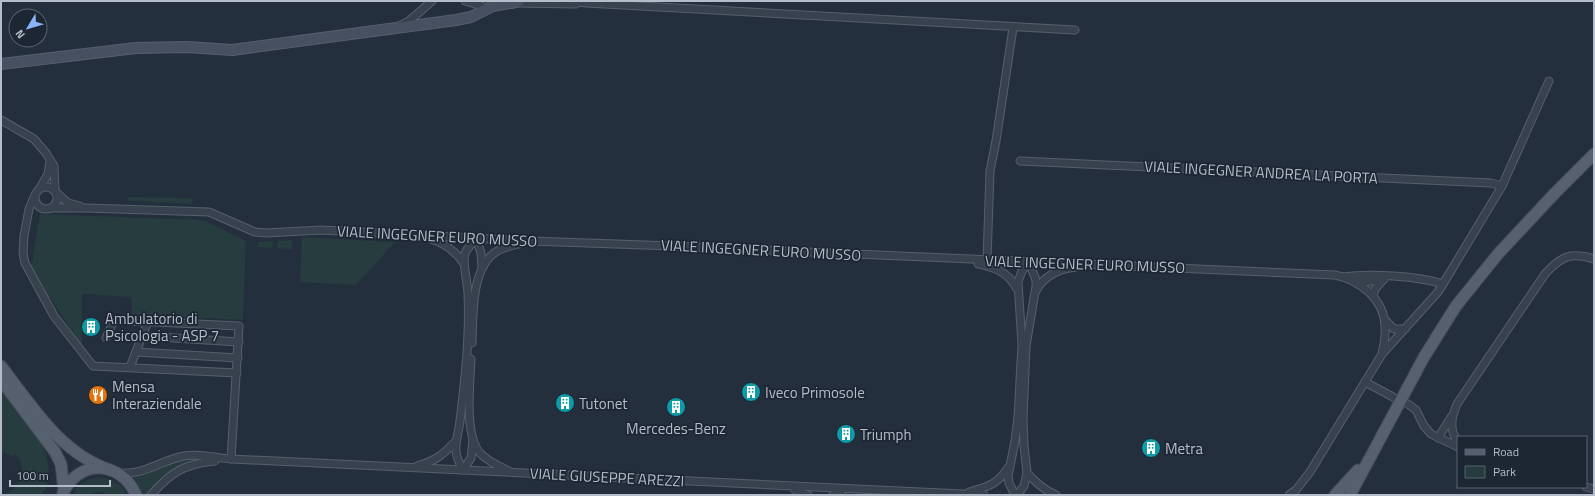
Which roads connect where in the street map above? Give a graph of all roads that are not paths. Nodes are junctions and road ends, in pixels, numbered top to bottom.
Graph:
1 (432, 1) edge
2 (465, 1) edge
3 (570, 1) edge
4 (512, 2) edge
5 (586, 3) junction
6 (485, 4) edge
7 (456, 20) junction
8 (1013, 28) junction
9 (392, 29) junction
10 (1075, 30) dead end
11 (1, 64) edge
12 (1549, 81) dead end
13 (1, 120) edge
14 (1594, 154) edge
15 (50, 161) junction
16 (1020, 161) dead end
17 (1502, 186) junction
18 (37, 192) junction
19 (56, 192) junction
20 (42, 208) junction
21 (50, 208) junction
22 (86, 208) junction
23 (27, 221) junction
24 (419, 236) junction
25 (476, 238) junction
26 (530, 241) junction
27 (954, 259) junction
28 (1594, 259) edge
29 (987, 260) junction
30 (1029, 262) junction
31 (464, 264) junction
32 (1097, 265) junction
33 (482, 267) junction
34 (1362, 275) junction
35 (1344, 277) junction
36 (1394, 277) junction
37 (1384, 279) junction
38 (1358, 283) junction
39 (1443, 284) junction
40 (1018, 291) junction
41 (1034, 295) junction
42 (1373, 296) junction
43 (1384, 320) junction
44 (148, 321) junction
45 (1405, 329) junction
46 (142, 336) junction
47 (106, 338) dead end
48 (239, 342) junction
49 (136, 352) junction
50 (1382, 354) junction
51 (238, 358) junction
52 (1, 366) edge
53 (130, 367) junction
54 (237, 373) junction
55 (1, 380) edge
56 (1365, 382) junction
57 (1393, 397) dead end
58 (1408, 404) dead end
59 (1452, 415) junction
60 (1438, 438) junction
61 (473, 440) junction
62 (456, 441) junction
63 (1457, 442) edge
64 (1376, 445) junction
65 (1457, 447) edge
66 (231, 459) junction
67 (410, 468) junction
68 (1008, 468) junction
69 (463, 470) junction
70 (114, 471) junction
71 (512, 473) junction
72 (1027, 473) junction
73 (785, 486) junction
74 (896, 491) junction
75 (840, 492) edge
76 (62, 494) edge
77 (932, 494) edge
78 (960, 494) edge
79 (136, 495) edge
80 (151, 495) edge
81 (808, 495) edge
82 (834, 495) edge
83 (876, 495) edge
84 (984, 495) edge
85 (1016, 495) edge
86 (1056, 495) edge
87 (1289, 495) edge
88 (1335, 495) edge
89 (1350, 495) edge
90 (1359, 495) edge

1 - 9 street
2 - 6 street
3 - 5 street
4 - 5 street
4 - 7 street
5 - 8 street
6 - 7 street
7 - 9 street
8 - 10 street
8 - 29 street
9 - 11 street
12 - 17 street
13 - 15 street
14 - 64 main road
15 - 18 street
15 - 19 street
16 - 17 street, VIALE INGEGNER ANDREA LA PORTA
17 - 39 street
18 - 19 street
18 - 20 street
18 - 23 street
19 - 21 street
19 - 22 street
20 - 21 street
20 - 23 street
21 - 22 street, VIALE INGEGNER EURO MUSSO
22 - 24 street, VIALE INGEGNER EURO MUSSO
23 - 53 street
24 - 25 street, VIALE INGEGNER EURO MUSSO
24 - 31 street
25 - 26 street, VIALE INGEGNER EURO MUSSO
25 - 31 street
25 - 33 street
26 - 27 street, VIALE INGEGNER EURO MUSSO
26 - 33 street
27 - 29 street, VIALE INGEGNER EURO MUSSO
27 - 40 street
28 - 59 street
29 - 30 street, VIALE INGEGNER EURO MUSSO
30 - 32 street, VIALE INGEGNER EURO MUSSO
30 - 40 street
30 - 41 street
31 - 62 street
32 - 35 street, VIALE INGEGNER EURO MUSSO
32 - 41 street
33 - 61 street
34 - 35 street
34 - 36 street
34 - 38 street
35 - 38 street, VIALE INGEGNER EURO MUSSO
36 - 37 street
36 - 39 street
37 - 38 street
37 - 42 street
38 - 42 street, VIALE INGEGNER EURO MUSSO
39 - 45 street
40 - 68 street
41 - 72 street
42 - 43 street, VIALE INGEGNER EURO MUSSO
43 - 45 street
43 - 50 street, VIALE INGEGNER EURO MUSSO
44 - 46 street
44 - 47 street
44 - 48 street
45 - 50 street
46 - 48 street
46 - 49 street
48 - 51 street
49 - 51 street
49 - 53 street
50 - 56 street
51 - 54 street
52 - 70 main road
53 - 54 street
54 - 66 street
55 - 76 main road
56 - 57 street
56 - 87 street
58 - 60 street
59 - 60 street
59 - 63 street
60 - 65 street
61 - 69 street
61 - 71 street
62 - 67 street
62 - 69 street
64 - 88 main road
64 - 89 main road
64 - 90 main road
66 - 67 street, VIALE GIUSEPPE AREZZI
66 - 70 street
66 - 80 street
67 - 69 street, VIALE GIUSEPPE AREZZI
68 - 78 street
68 - 85 street
69 - 71 street, VIALE GIUSEPPE AREZZI
70 - 76 main road
70 - 79 main road
71 - 73 street, VIALE GIUSEPPE AREZZI
72 - 85 street
72 - 86 street
73 - 75 street, VIALE GIUSEPPE AREZZI
73 - 81 street
74 - 75 street, VIALE GIUSEPPE AREZZI
74 - 77 street, VIALE GIUSEPPE AREZZI
74 - 83 street
75 - 82 street
77 - 78 street, VIALE GIUSEPPE AREZZI
78 - 84 street, VIALE GIUSEPPE AREZZI

